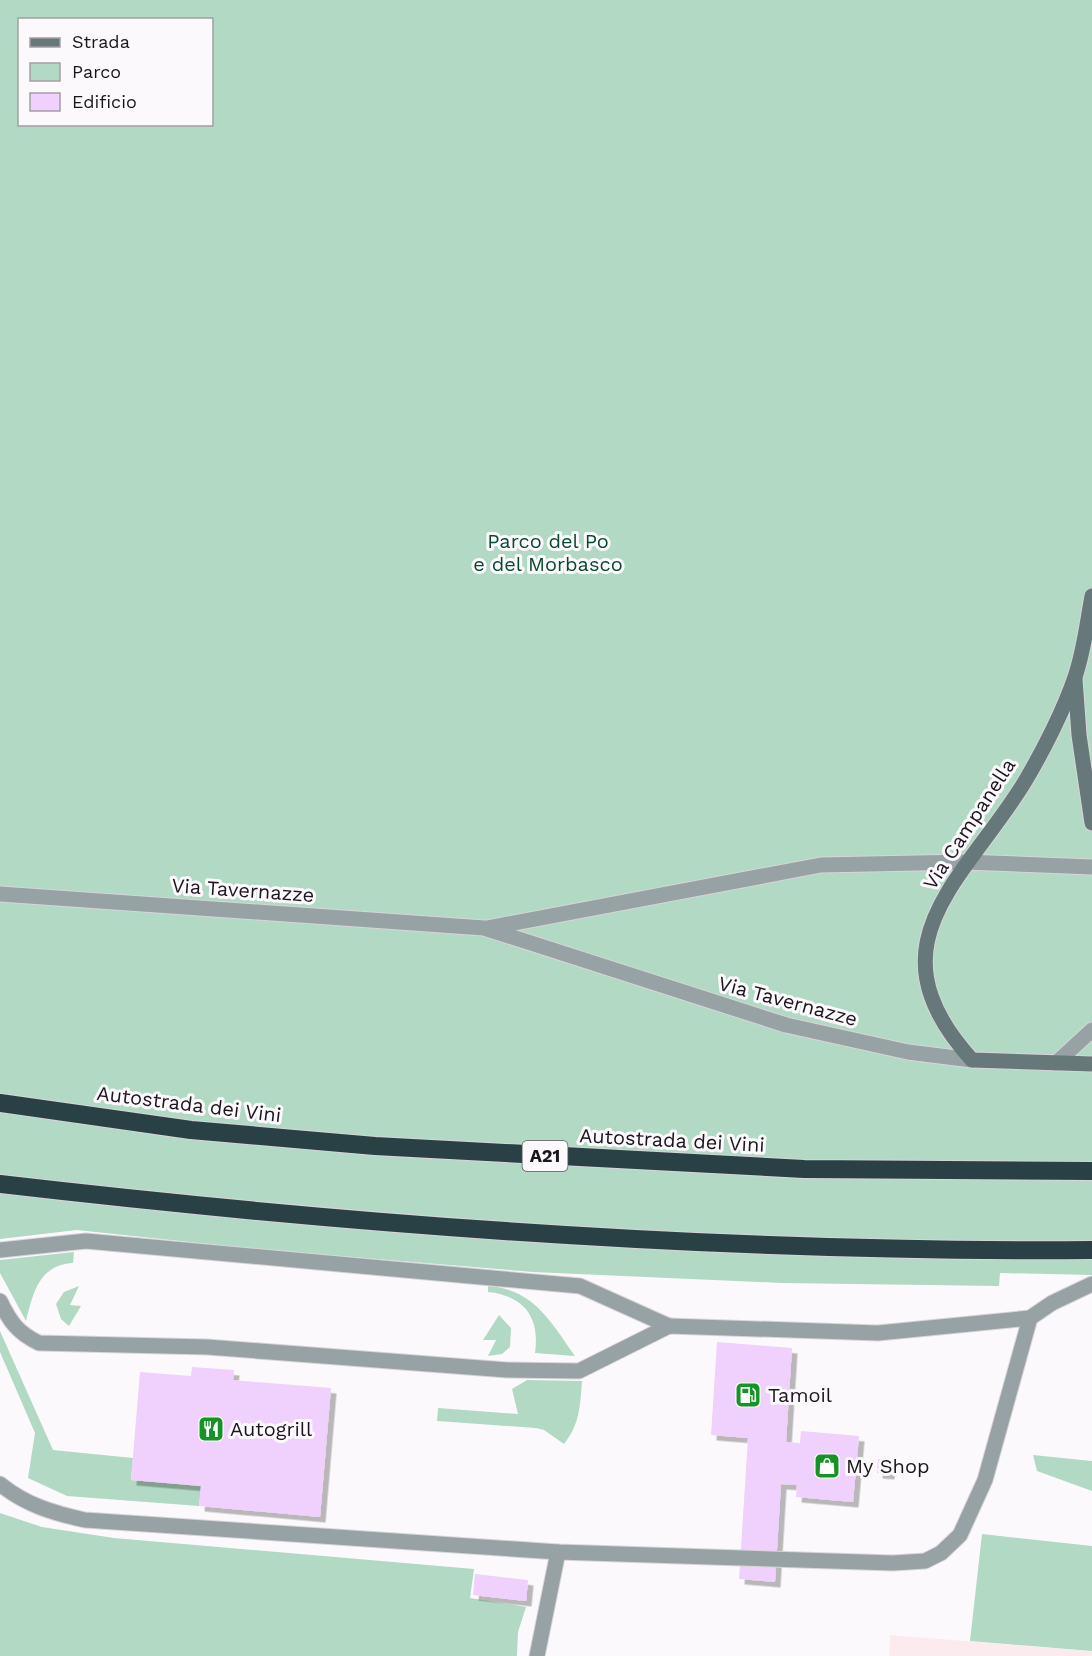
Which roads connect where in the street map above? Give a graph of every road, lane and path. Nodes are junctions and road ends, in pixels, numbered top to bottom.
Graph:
1 (1092, 596) edge
2 (1075, 676) junction
3 (1092, 823) edge
4 (965, 862) junction
5 (1092, 867) edge
6 (0, 894) edge
7 (484, 928) junction
8 (1092, 1030) edge
9 (972, 1060) junction
10 (1056, 1063) junction
11 (1092, 1064) edge
12 (0, 1103) edge
13 (1092, 1171) edge
14 (0, 1184) edge
15 (0, 1250) edge
16 (1092, 1250) edge
17 (1092, 1284) edge
18 (0, 1301) edge
19 (1030, 1318) junction
20 (669, 1326) junction
21 (0, 1484) edge
22 (558, 1552) junction
23 (537, 1656) edge

1 - 2 main road, Via Campanella
2 - 3 main road, Via Campanella
2 - 4 main road, Via Campanella
4 - 5 street, Via Tavernazze
4 - 7 street, Via Tavernazze
4 - 9 main road, Via Campanella
6 - 7 street, Via Tavernazze
7 - 9 street, Via Tavernazze
8 - 10 street
9 - 10 main road, Via Tavernazze
10 - 11 main road, Via Tavernazze
12 - 13 highway, Autostrada dei Vini / A21
14 - 16 highway
15 - 20 street
17 - 19 street
18 - 20 street
19 - 20 street
19 - 22 street
21 - 22 street
22 - 23 street

